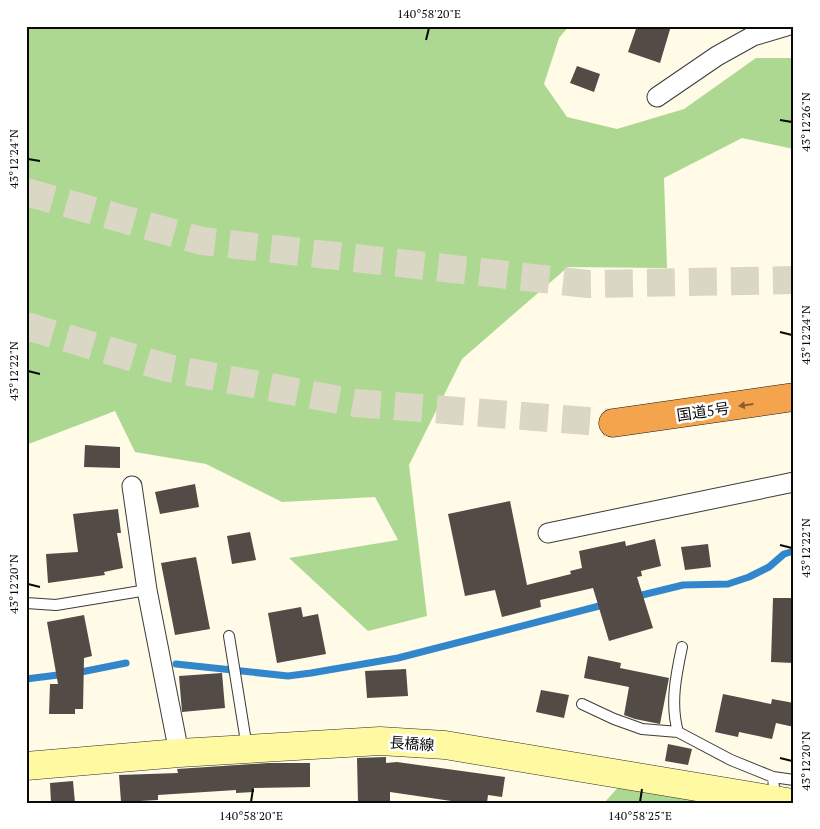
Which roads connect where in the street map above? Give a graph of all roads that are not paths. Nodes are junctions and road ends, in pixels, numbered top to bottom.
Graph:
1 (787, 26) edge
2 (657, 98) dead end
3 (794, 398) edge
4 (612, 423) tunnel mouth
5 (794, 482) edge
6 (132, 486) dead end
7 (548, 533) dead end
8 (147, 590) junction
9 (26, 604) edge
10 (229, 636) dead end
11 (682, 647) dead end
12 (582, 704) dead end
13 (678, 732) junction
14 (247, 749) junction
15 (178, 753) junction
16 (26, 766) edge
17 (794, 780) edge
18 (780, 793) edge

1 - 2 street
3 -> 4 highway, 国道5号
5 - 7 street
6 - 8 street
8 - 9 lane
8 - 15 street
10 - 14 lane
11 - 13 lane
12 - 13 lane
13 - 18 lane
14 - 15 street, 長橋線
14 - 18 street, 長橋線
15 - 16 street, 長橋線
17 - 18 lane

